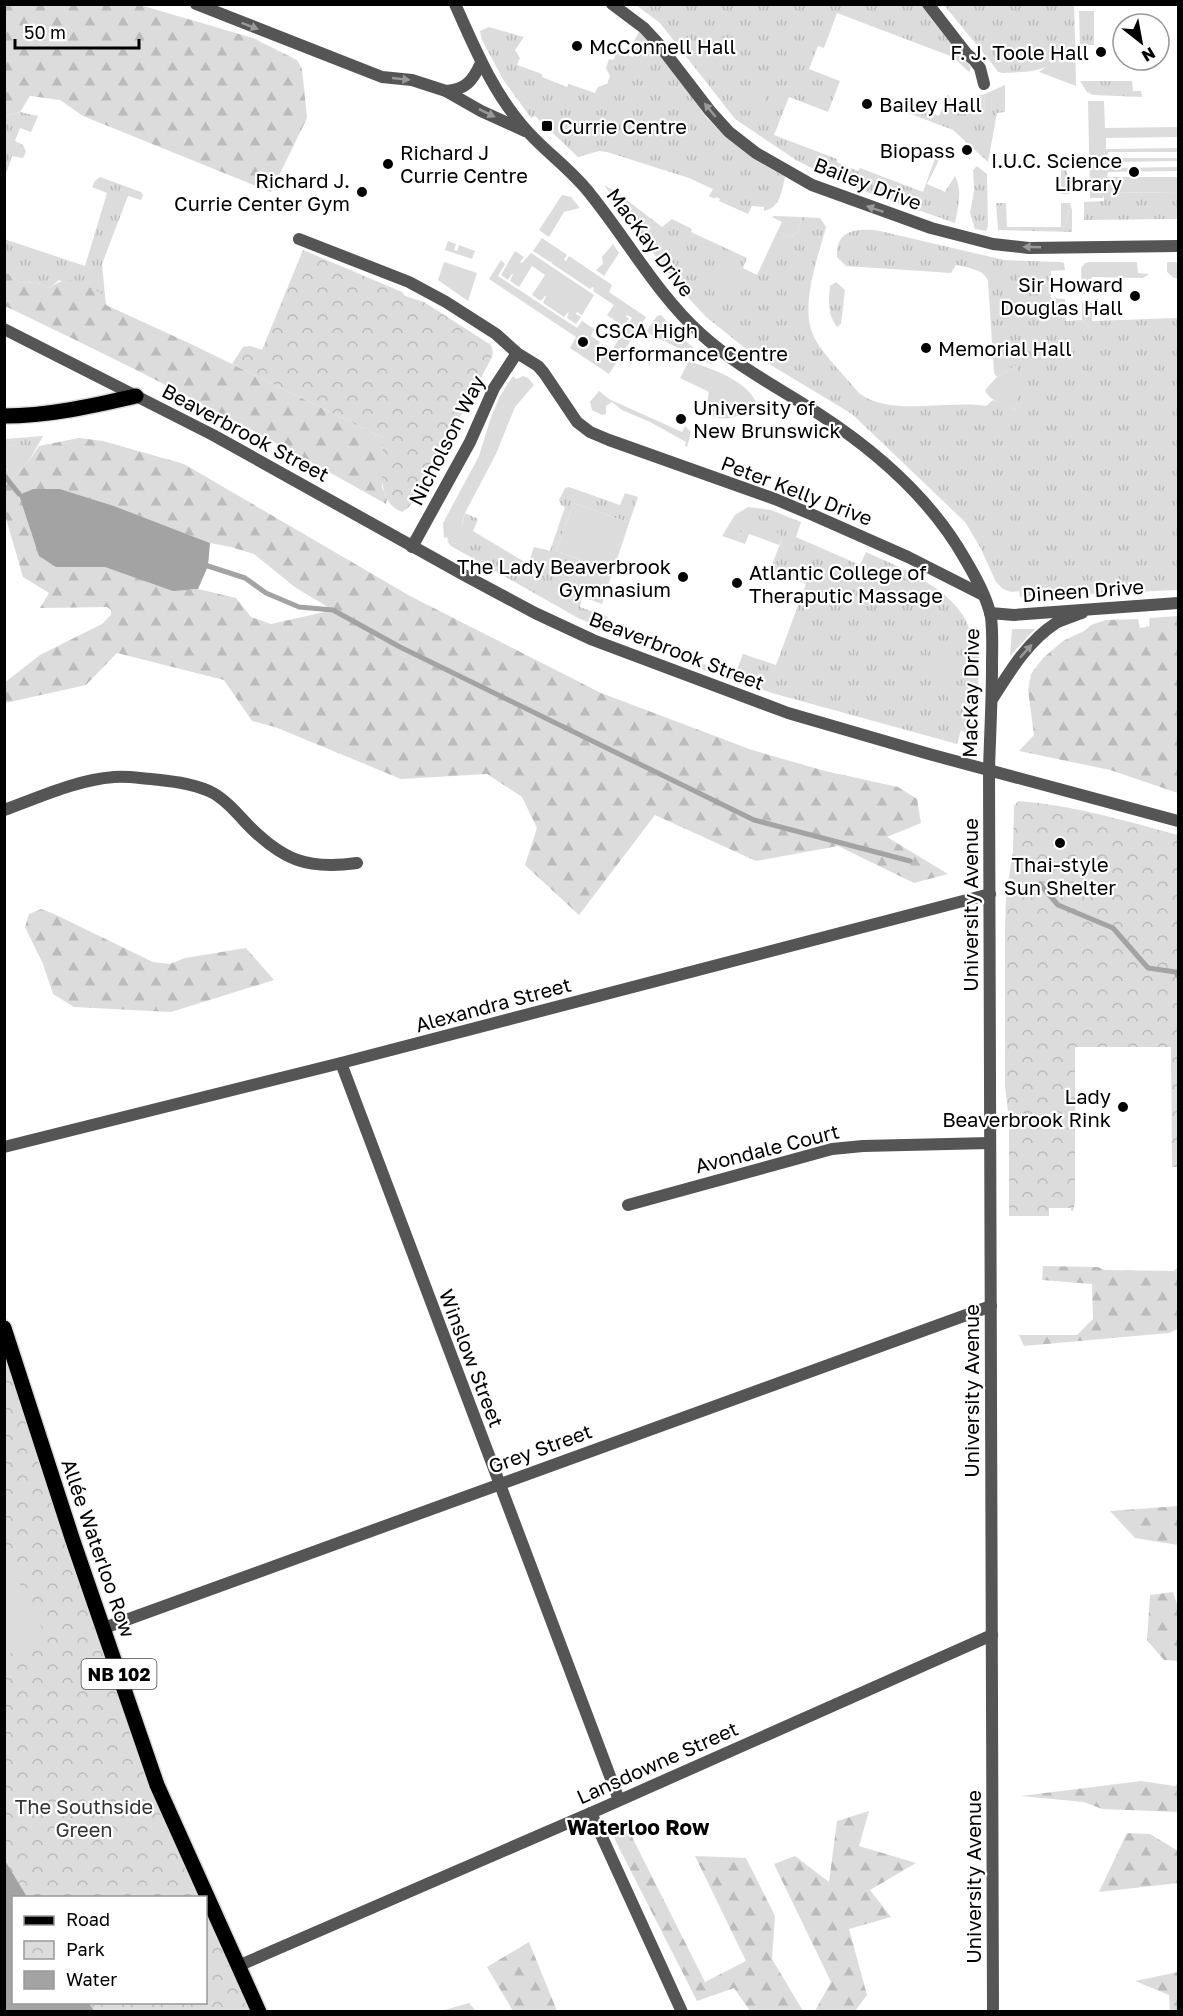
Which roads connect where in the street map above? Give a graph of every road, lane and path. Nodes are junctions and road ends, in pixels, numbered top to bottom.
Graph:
1 (196, 4) edge
2 (455, 4) edge
3 (612, 4) edge
4 (928, 4) edge
5 (482, 63) junction
6 (984, 84) dead end
7 (446, 91) junction
8 (529, 133) junction
9 (299, 239) dead end
10 (1179, 246) edge
11 (4, 329) edge
12 (517, 353) junction
13 (136, 396) junction
14 (4, 416) edge
15 (412, 547) junction
16 (983, 595) junction
17 (1179, 603) edge
18 (1095, 608) junction
19 (990, 613) junction
20 (992, 699) junction
21 (989, 770) junction
22 (4, 810) edge
23 (1179, 821) edge
24 (357, 863) dead end
25 (990, 894) junction
26 (341, 1064) junction
27 (990, 1143) junction
28 (4, 1147) edge
29 (628, 1205) dead end
30 (991, 1306) junction
31 (4, 1328) edge
32 (498, 1484) junction
33 (104, 1628) junction
34 (992, 1635) junction
35 (619, 1800) junction
36 (591, 1812) junction
37 (207, 1896) edge
38 (207, 1897) edge
39 (238, 1966) junction
40 (259, 2012) edge
41 (682, 2012) edge
42 (993, 2012) edge

1 -> 7 street
2 - 5 street, MacKay Drive
10 -> 3 street, Bailey Drive
4 - 6 street
5 - 7 street
5 - 8 street, MacKay Drive
7 -> 8 street
8 - 16 street, MacKay Drive
9 - 12 street, Peter Kelly Drive
11 - 13 street, Beaverbrook Street
12 - 15 street, Nicholson Way
12 - 16 street, Peter Kelly Drive
13 - 14 main road
13 - 15 street, Beaverbrook Street
15 - 21 street, Beaverbrook Street
16 - 19 street, MacKay Drive
17 - 18 street, Dineen Drive
18 - 19 street, Dineen Drive
20 -> 18 street
19 - 20 street, MacKay Drive
20 - 21 street, MacKay Drive
21 - 23 street, Beaverbrook Street
21 - 25 street, University Avenue
22 - 24 street
25 - 26 street, Alexandra Street
25 - 27 street, University Avenue
26 - 28 street, Alexandra Street
26 - 32 street, Winslow Street
27 - 29 street, Avondale Court
27 - 30 street, University Avenue
30 - 32 street, Grey Street
30 - 34 street, University Avenue
31 - 33 main road, Allée Waterloo Row / NB 102
32 - 33 street, Grey Street
32 - 35 street, Winslow Street
33 - 37 main road, Allée Waterloo Row / NB 102
34 - 35 street, Lansdowne Street
34 - 42 street, University Avenue
35 - 36 street, Lansdowne Street
36 - 39 street, Lansdowne Street
36 - 41 street
38 - 39 main road, Allée Waterloo Row / NB 102
39 - 40 main road, Allée Waterloo Row / NB 102

